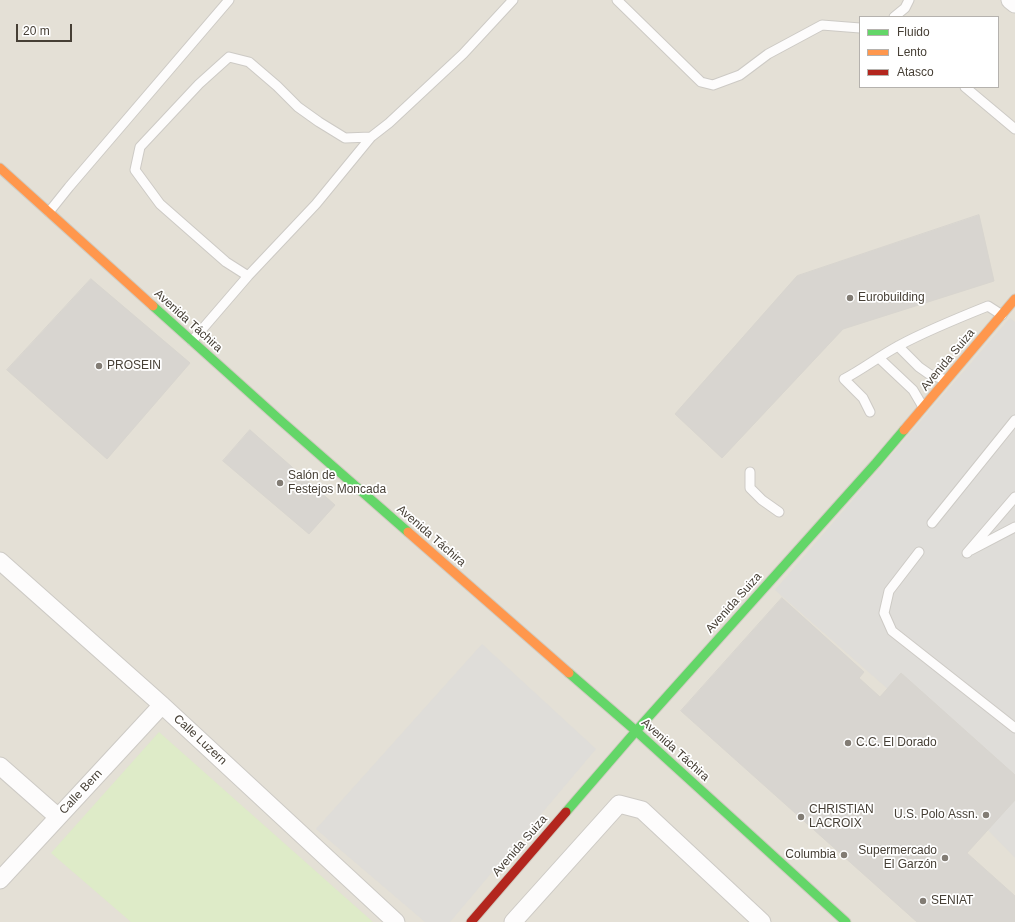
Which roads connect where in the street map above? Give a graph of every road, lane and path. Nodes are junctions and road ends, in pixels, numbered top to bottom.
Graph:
1 (230, 0) edge
2 (513, 0) edge
3 (617, 0) edge
4 (909, 0) edge
5 (1010, 0) edge
6 (1015, 4) edge
7 (895, 16) edge
8 (859, 28) edge
9 (966, 88) edge
10 (1015, 129) edge
11 (371, 137) junction
12 (0, 168) edge
13 (49, 212) junction
14 (248, 276) junction
15 (1015, 300) edge
16 (1002, 315) junction
17 (192, 341) junction
18 (898, 346) junction
19 (879, 358) junction
20 (946, 380) junction
21 (923, 408) junction
22 (870, 412) dead end
23 (1015, 420) edge
24 (750, 472) dead end
25 (1015, 497) edge
26 (778, 512) dead end
27 (932, 523) dead end
28 (1015, 527) edge
29 (919, 552) dead end
30 (0, 561) edge
31 (162, 705) junction
32 (1015, 728) edge
33 (636, 731) junction
34 (0, 766) edge
35 (58, 817) junction
36 (0, 880) edge
37 (396, 922) edge
38 (471, 922) edge
39 (513, 922) edge
40 (762, 922) edge
41 (846, 922) edge

1 - 13 lane
2 - 11 lane
3 - 8 lane
4 - 7 lane
5 - 6 street
9 - 10 lane
11 - 14 lane
11 - 14 lane
12 - 13 street, Avenida Táchira
13 - 17 street, Avenida Táchira
14 - 17 lane
15 - 16 street, Avenida Suiza
16 - 18 lane
16 - 20 street, Avenida Suiza
17 - 33 street, Avenida Táchira
18 - 19 lane
18 - 20 lane
19 - 21 lane
19 - 22 lane
20 - 21 street, Avenida Suiza
21 - 33 street, Avenida Suiza
23 - 27 lane
24 - 26 lane
25 - 28 lane
29 - 32 lane
30 - 31 street, Calle Luzern
31 - 35 street, Calle Bern
31 - 37 street, Calle Luzern
33 - 38 street, Avenida Suiza
33 - 41 street, Avenida Táchira
34 - 35 street
35 - 36 street, Calle Bern
39 - 40 street

